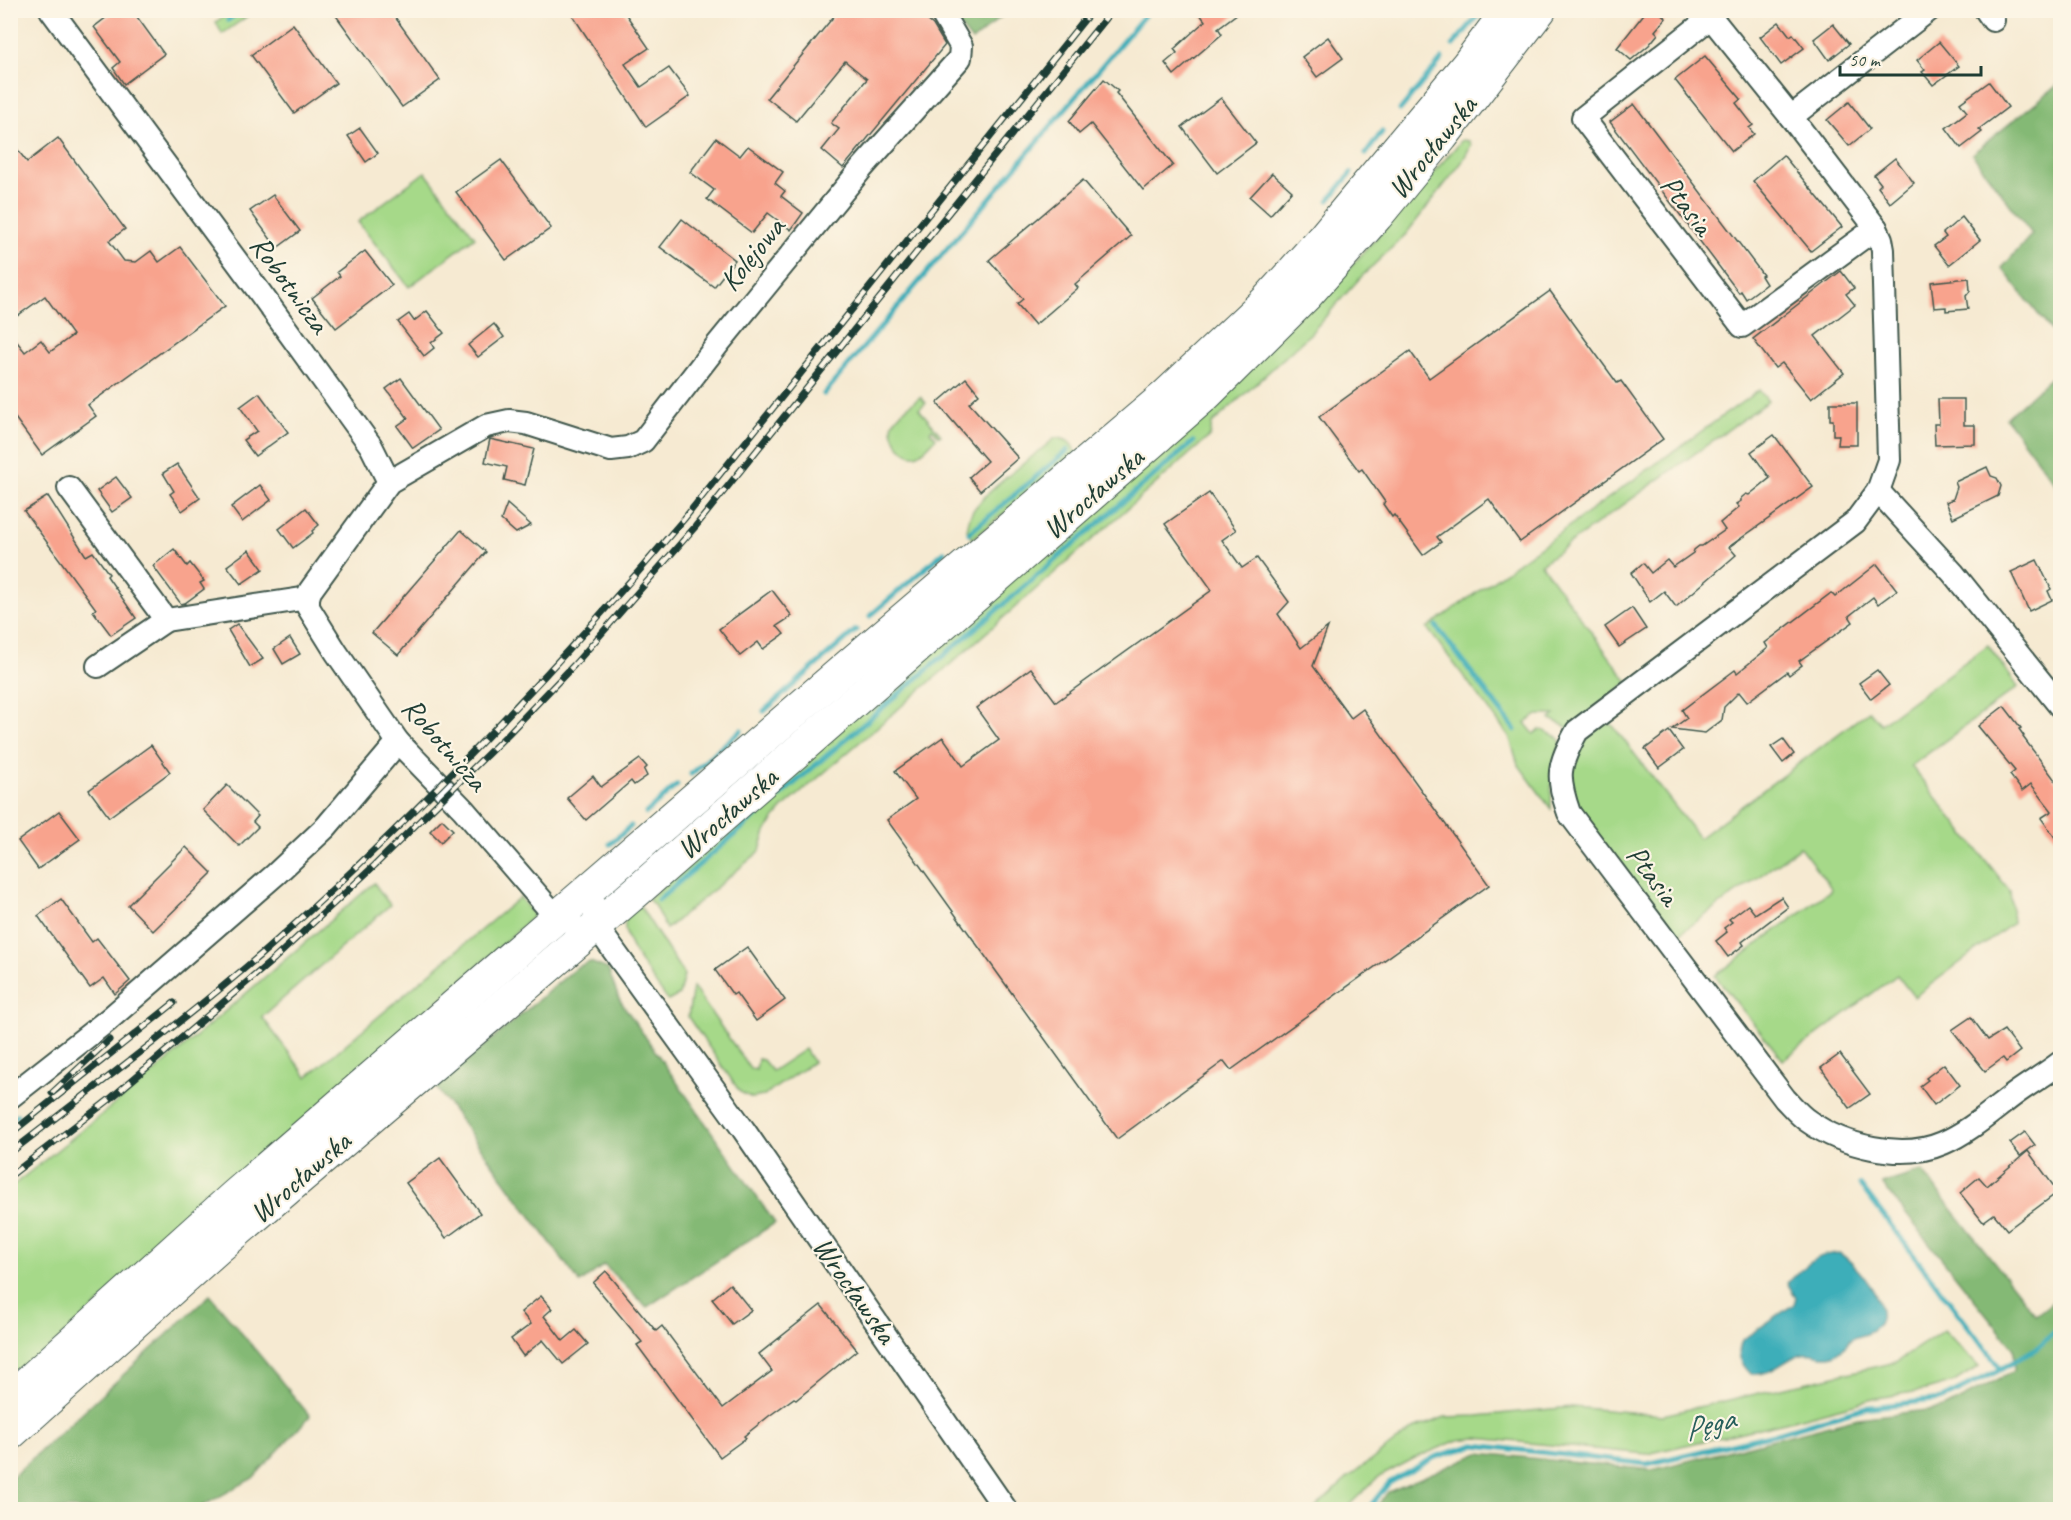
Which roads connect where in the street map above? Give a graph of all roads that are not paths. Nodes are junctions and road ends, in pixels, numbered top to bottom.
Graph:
1 (51, 10) edge
2 (940, 10) edge
3 (1508, 10) edge
4 (1540, 10) edge
5 (1929, 10) edge
6 (1708, 14) edge
7 (1791, 117) junction
8 (1876, 228) junction
9 (389, 482) junction
10 (69, 488) dead end
11 (1878, 491) junction
12 (308, 598) junction
13 (166, 620) junction
14 (98, 666) dead end
15 (2061, 706) edge
16 (398, 742) junction
17 (591, 889) junction
18 (557, 918) junction
19 (596, 926) junction
20 (2061, 1063) edge
21 (10, 1097) edge
22 (10, 1398) edge
23 (10, 1434) edge
24 (1006, 1509) edge

1 - 9 street, Robotnicza
2 - 9 street, Kolejowa
3 - 17 main road, Wrocławska
4 - 19 main road, Wrocławska
5 - 7 street
6 - 7 street, Ptasia
6 - 8 street, Ptasia
7 - 8 street, Ptasia
8 - 11 street, Ptasia
9 - 12 street
10 - 13 street
11 - 15 street
11 - 20 street, Ptasia
12 - 13 street
12 - 16 street, Robotnicza
13 - 14 street
16 - 18 street, Robotnicza
16 - 21 street
17 - 18 main road, Wrocławska
17 - 19 street, Wrocławska
18 - 19 street
18 - 22 main road, Wrocławska
19 - 23 main road, Wrocławska
19 - 24 street, Wrocławska

